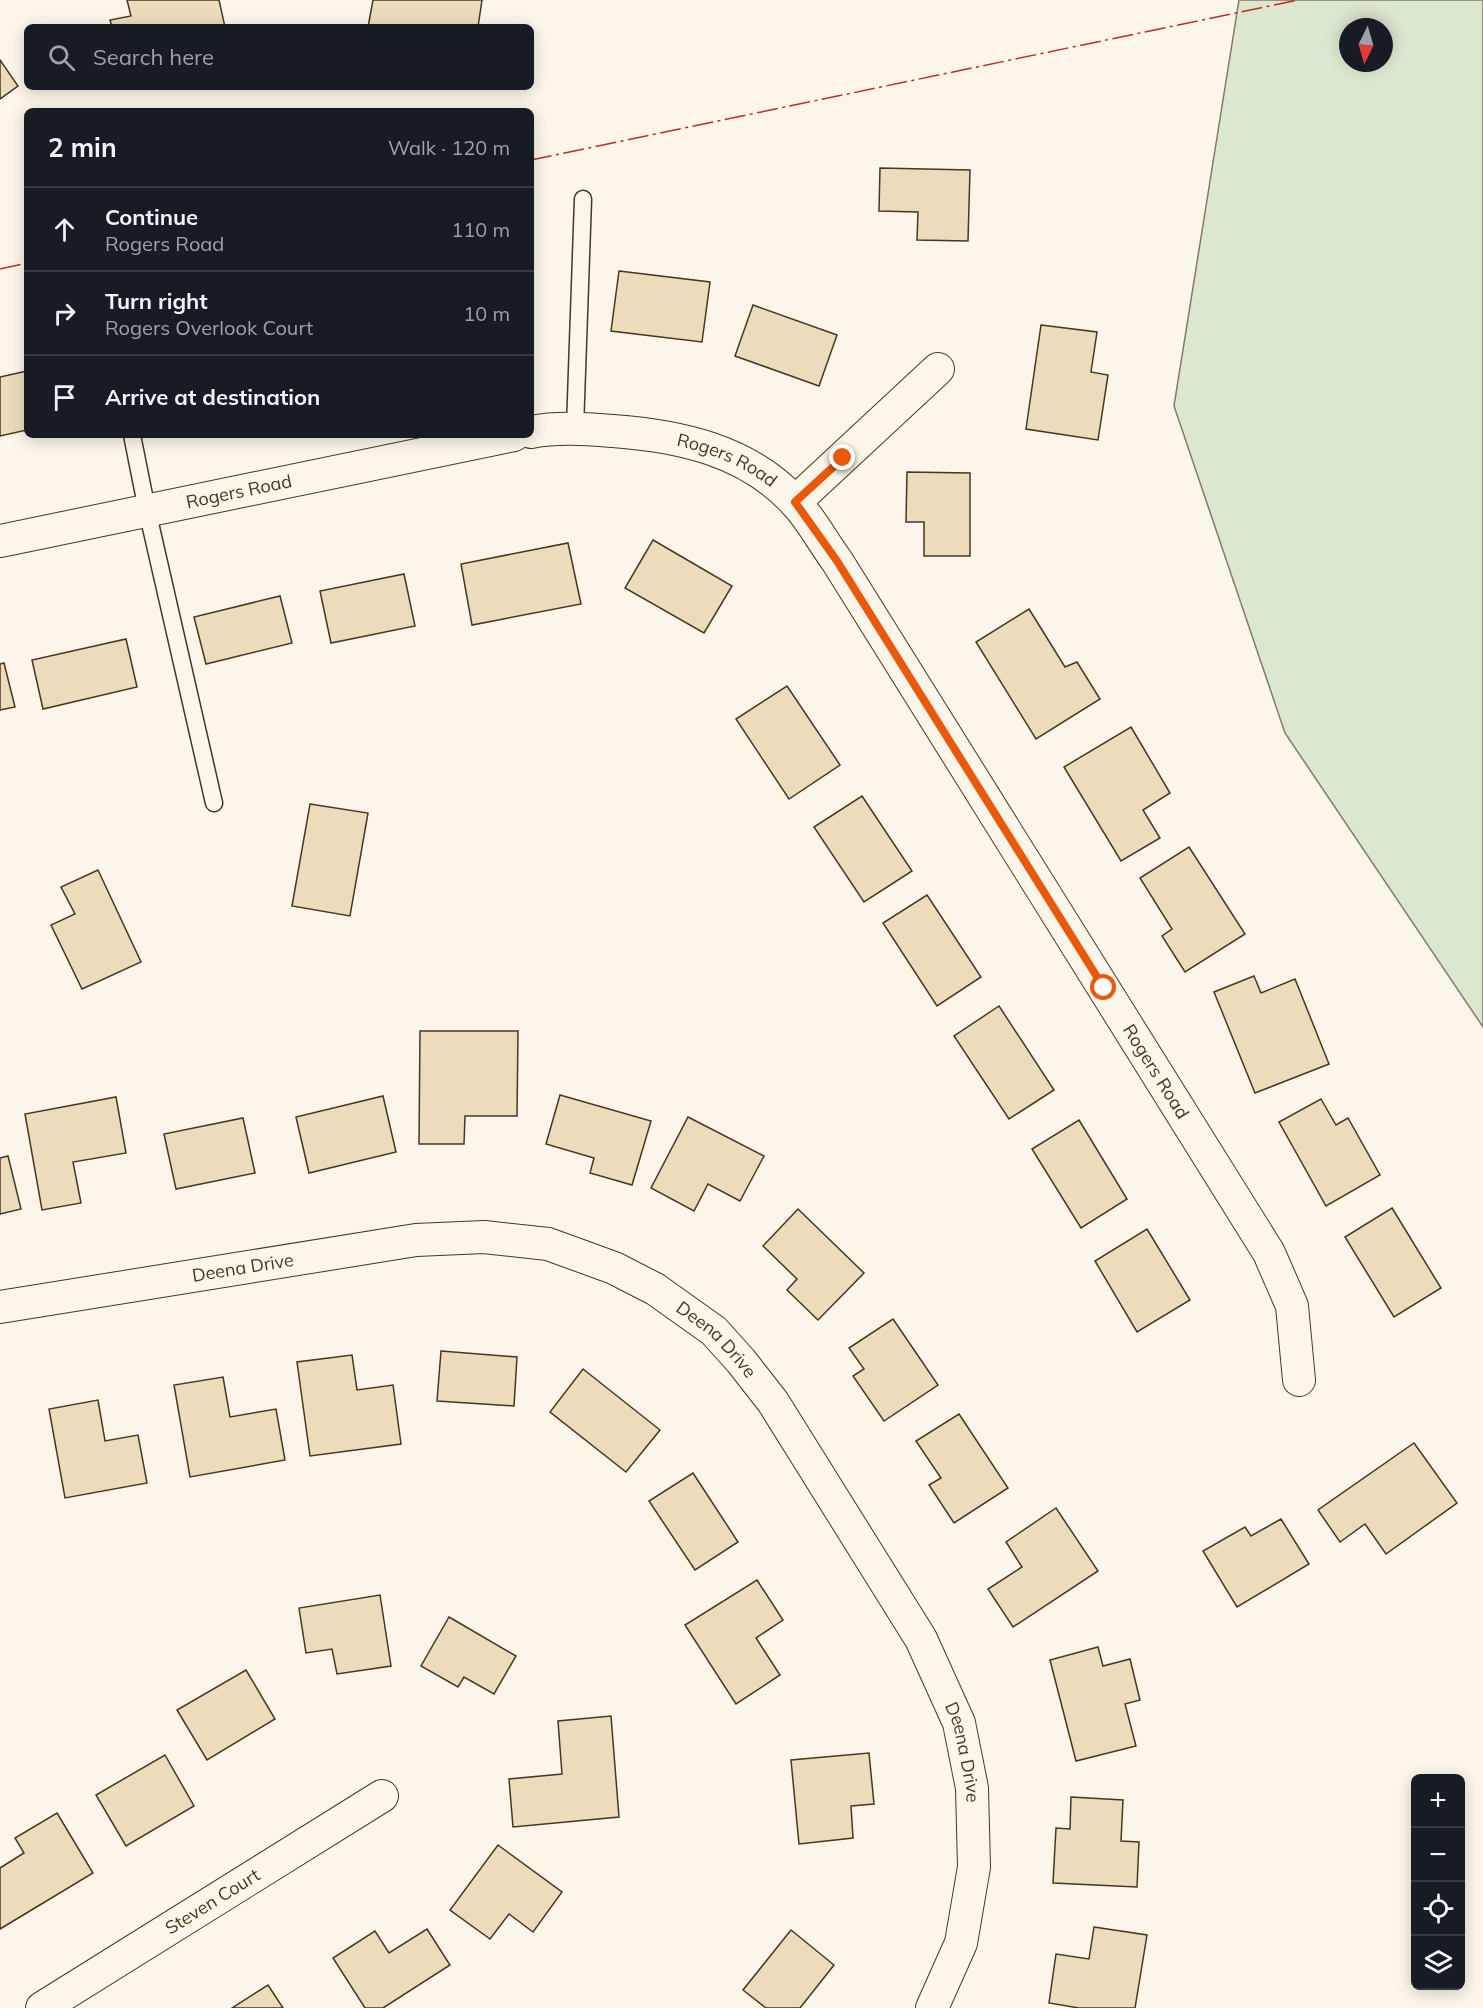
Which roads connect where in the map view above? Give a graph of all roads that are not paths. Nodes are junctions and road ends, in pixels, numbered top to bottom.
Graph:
1 (583, 199) dead end
2 (938, 369) dead end
3 (576, 428) junction
4 (534, 432) edge
5 (133, 438) edge
6 (499, 438) edge
7 (795, 502) junction
8 (147, 510) junction
9 (0, 541) edge
10 (214, 803) dead end
11 (0, 1307) edge
12 (1299, 1380) dead end
13 (382, 1796) dead end
14 (42, 2008) edge
15 (932, 2008) edge

1 - 3 lane
2 - 7 street
3 - 4 street, Rogers Road
3 - 7 street, Rogers Road
5 - 8 lane
6 - 8 street, Rogers Road
7 - 12 street, Rogers Road
8 - 9 street, Rogers Road
8 - 10 lane
11 - 15 street, Deena Drive
13 - 14 street, Steven Court

